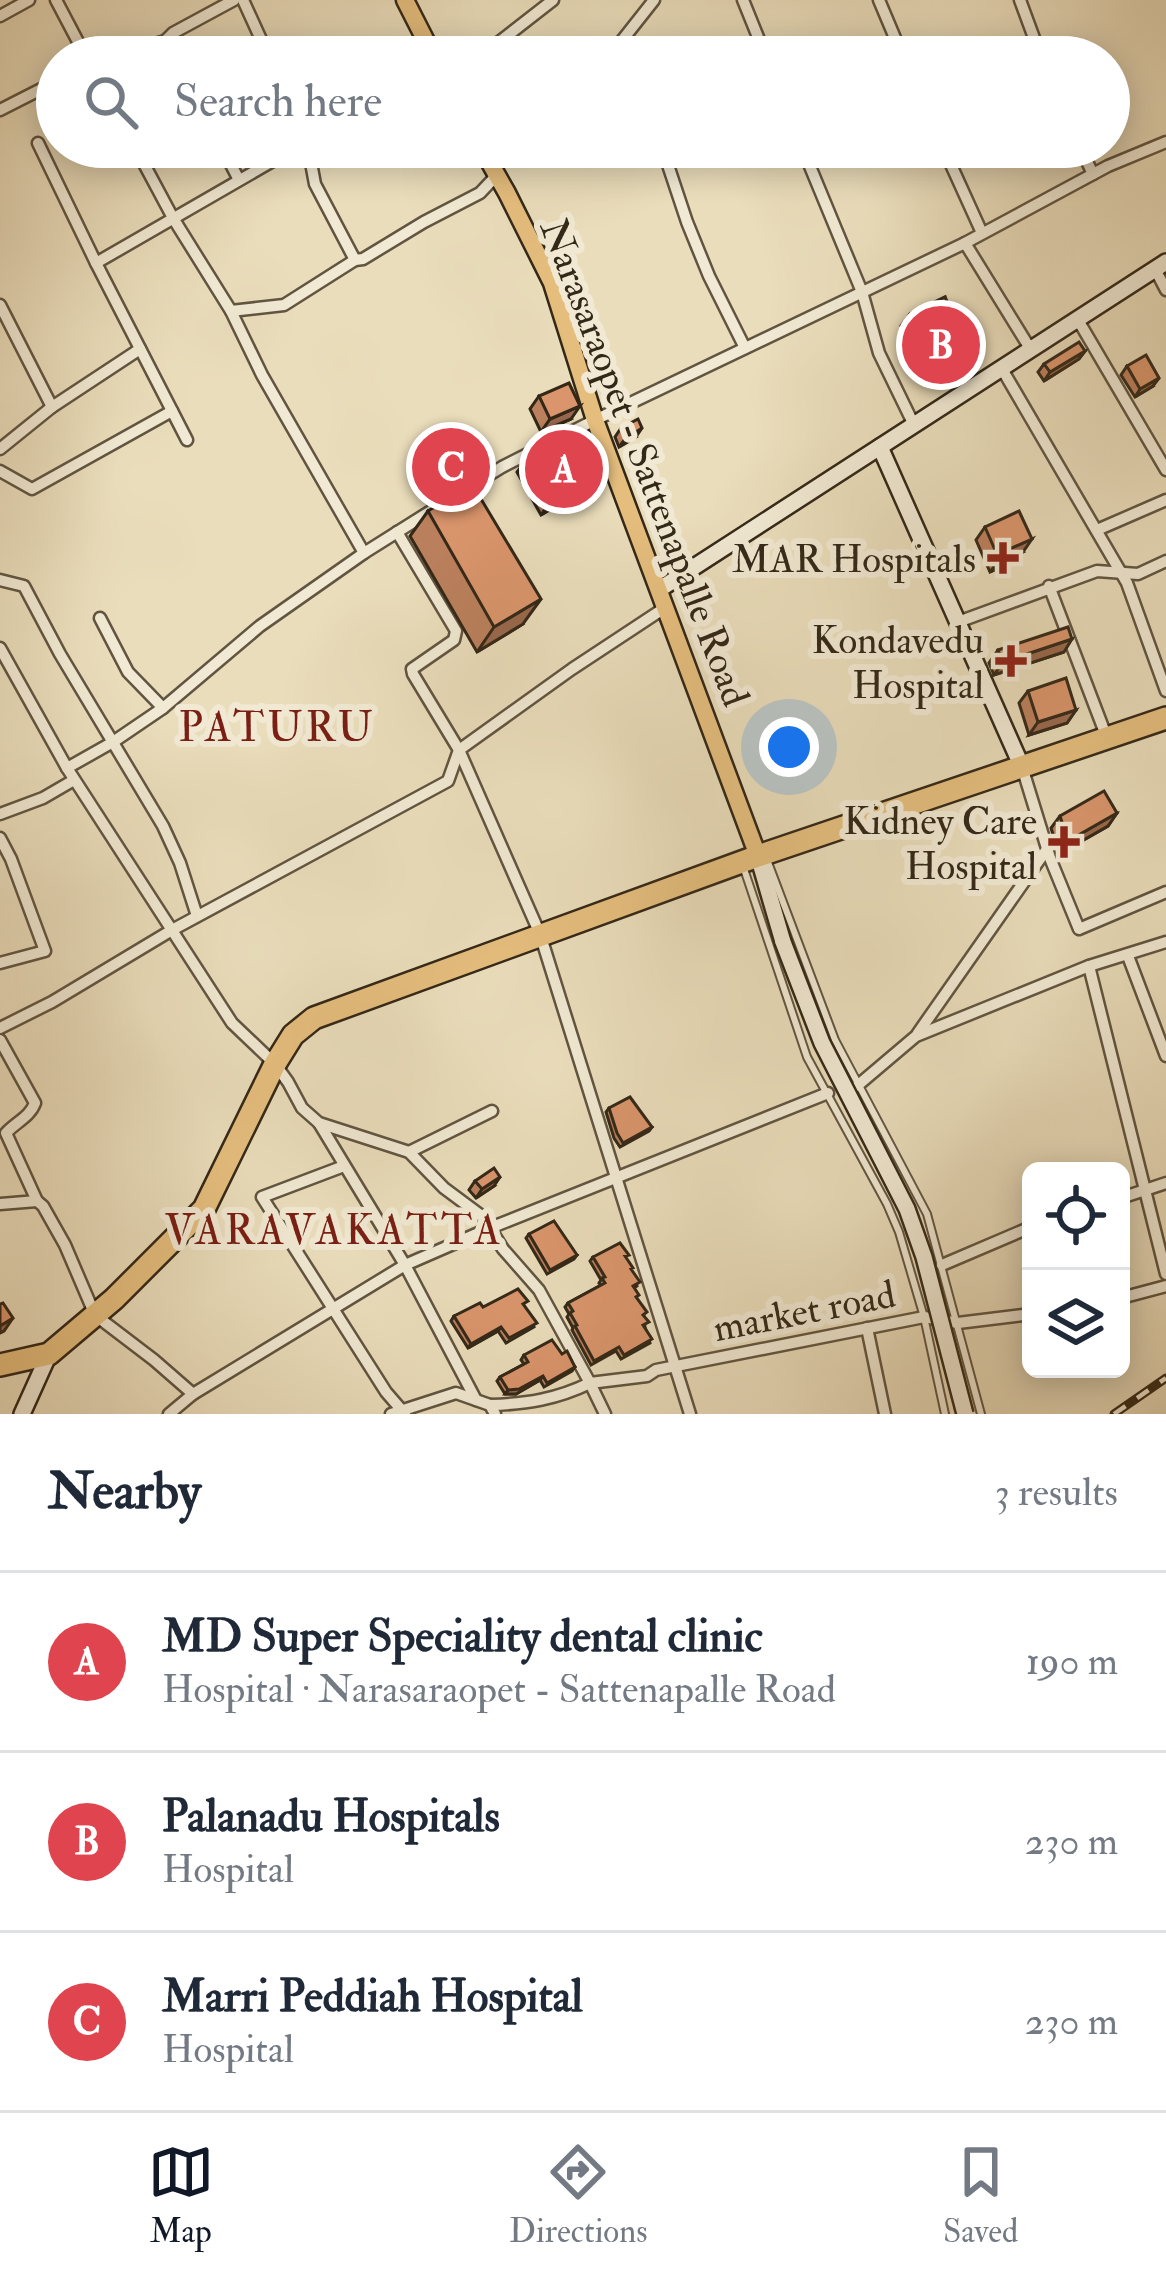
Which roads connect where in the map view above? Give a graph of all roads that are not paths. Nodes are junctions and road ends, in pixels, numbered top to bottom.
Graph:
1 (28, 0) edge
2 (56, 0) edge
3 (234, 0) edge
4 (243, 0) edge
5 (405, 0) edge
6 (552, 0) edge
7 (654, 0) edge
8 (743, 0) edge
9 (879, 0) edge
10 (1019, 0) edge
11 (0, 16) edge
12 (75, 36) edge
13 (170, 36) edge
14 (259, 36) edge
15 (423, 36) edge
16 (507, 36) edge
17 (628, 36) edge
18 (758, 36) edge
19 (894, 36) edge
20 (1033, 36) edge
21 (36, 92) edge
22 (0, 110) edge
23 (1166, 142) edge
24 (1130, 158) edge
25 (50, 168) edge
26 (146, 168) edge
27 (233, 168) edge
28 (260, 168) edge
29 (312, 168) edge
30 (486, 168) edge
31 (494, 168) edge
32 (669, 168) edge
33 (811, 168) edge
34 (953, 168) edge
35 (1090, 168) edge
36 (1107, 168) edge
37 (1093, 174) junction
38 (239, 180) junction
39 (173, 218) junction
40 (982, 233) junction
41 (965, 243) junction
42 (356, 260) junction
43 (96, 263) junction
44 (1161, 265) edge
45 (1166, 290) edge
46 (862, 292) junction
47 (0, 305) edge
48 (230, 310) junction
49 (1078, 320) junction
50 (745, 348) junction
51 (140, 349) junction
52 (1031, 350) junction
53 (1002, 369) junction
54 (52, 407) junction
55 (172, 411) junction
56 (595, 419) junction
57 (914, 425) junction
58 (188, 440) dead end
59 (880, 448) junction
60 (0, 449) edge
61 (1166, 470) edge
62 (0, 471) edge
63 (1166, 500) edge
64 (1097, 530) junction
65 (398, 532) junction
66 (364, 554) junction
67 (1166, 560) edge
68 (1119, 571) junction
69 (0, 580) edge
70 (1049, 586) junction
71 (660, 589) junction
72 (667, 608) junction
73 (100, 618) dead end
74 (958, 622) junction
75 (0, 648) edge
76 (16, 680) junction
77 (0, 686) edge
78 (1166, 691) edge
79 (163, 708) junction
80 (1166, 718) edge
81 (1107, 738) junction
82 (113, 742) junction
83 (459, 750) junction
84 (1022, 767) junction
85 (67, 768) junction
86 (74, 780) junction
87 (0, 814) edge
88 (0, 838) edge
89 (1047, 849) junction
90 (755, 857) junction
91 (1166, 892) edge
92 (196, 916) junction
93 (172, 930) junction
94 (540, 934) junction
95 (1166, 942) edge
96 (1128, 956) junction
97 (0, 963) edge
98 (1089, 966) junction
99 (0, 1028) edge
100 (916, 1036) junction
101 (0, 1040) edge
102 (1166, 1056) edge
103 (274, 1064) junction
104 (857, 1086) junction
105 (828, 1093) junction
106 (492, 1111) dead end
107 (319, 1123) junction
108 (409, 1152) junction
109 (344, 1166) junction
110 (616, 1177) junction
111 (1166, 1183) edge
112 (1147, 1189) junction
113 (1130, 1195) edge
114 (37, 1201) junction
115 (0, 1204) edge
116 (490, 1228) junction
117 (1022, 1231) edge
118 (405, 1265) junction
119 (942, 1265) junction
120 (1166, 1274) edge
121 (1166, 1286) edge
122 (1130, 1296) edge
123 (333, 1310) junction
124 (95, 1315) junction
125 (1022, 1315) edge
126 (924, 1317) junction
127 (958, 1323) junction
128 (867, 1328) junction
129 (49, 1354) junction
130 (0, 1366) edge
131 (675, 1366) junction
132 (590, 1383) junction
133 (193, 1394) junction
134 (476, 1400) junction
135 (493, 1410) edge
136 (400, 1412) edge
137 (22, 1414) edge
138 (169, 1414) edge
139 (605, 1414) edge
140 (690, 1414) edge
141 (885, 1414) edge
142 (945, 1414) edge
143 (964, 1414) edge
144 (981, 1414) edge

1 - 11 street
2 - 12 street
3 - 13 street
4 - 14 street
5 - 15 main road
6 - 16 street
7 - 17 street
8 - 18 street
9 - 19 street
10 - 20 street
21 - 22 street
23 - 24 street
25 - 43 street
26 - 39 street
27 - 38 street
28 - 38 street
29 - 42 street
30 - 42 street
31 - 56 main road, Narasaraopet - Sattenapalle Road
32 - 50 street
33 - 46 street
34 - 40 street
35 - 37 street
36 - 37 street
37 - 40 street
38 - 39 street
39 - 43 street
39 - 48 street
40 - 41 street
41 - 46 street
41 - 52 street
42 - 48 street
43 - 51 street
44 - 45 street
44 - 49 main road
46 - 50 street
46 - 57 street
47 - 54 street
48 - 66 street
49 - 52 main road
49 - 61 street
50 - 56 street
51 - 54 street
51 - 55 street
52 - 53 main road
53 - 57 main road
53 - 64 street
54 - 60 street
55 - 58 street
55 - 62 street
56 - 65 street
56 - 71 main road, Narasaraopet - Sattenapalle Road
57 - 59 main road
59 - 71 main road
59 - 74 main road
63 - 64 street
64 - 68 street
65 - 66 street
65 - 83 street
66 - 79 street
67 - 68 street
68 - 70 street
68 - 78 street
69 - 82 street
70 - 74 street
70 - 81 street
71 - 72 main road, Narasaraopet - Sattenapalle Road
72 - 83 street
72 - 90 main road, Narasaraopet - Sattenapalle Road
73 - 79 street
74 - 84 main road
75 - 76 street
76 - 77 street
76 - 85 street
79 - 82 street
80 - 81 highway
81 - 84 highway
82 - 85 street
82 - 92 street
83 - 92 street
83 - 94 street
84 - 89 street
84 - 90 highway
85 - 86 street
86 - 87 street
86 - 93 street
88 - 97 street
89 - 91 street
89 - 100 street
90 - 94 highway
90 - 104 lane
90 - 105 lane
90 - 143 main road, Narasaraopet - Sattenapalle Road, bridge
92 - 93 street
93 - 99 street
93 - 103 street
94 - 103 highway
94 - 110 street
95 - 96 street
96 - 98 street
96 - 102 street
98 - 100 street
98 - 112 street
100 - 104 street
101 - 114 street
103 - 107 street
103 - 124 highway
104 - 119 lane
105 - 110 street
105 - 126 lane
106 - 108 street
107 - 108 street
107 - 109 street
108 - 116 street
109 - 118 street
109 - 123 street
110 - 116 street
110 - 131 street
111 - 112 street
112 - 113 street
112 - 120 street
114 - 115 street
114 - 124 street
116 - 118 street
116 - 132 street
117 - 119 street
118 - 123 street
118 - 134 street
119 - 127 lane
121 - 122 street
123 - 133 street
123 - 136 street
124 - 129 highway
124 - 133 street
125 - 127 street, market road
126 - 127 street, market road
126 - 128 street, market road
126 - 142 lane
127 - 144 lane
128 - 131 street, market road
128 - 141 street
129 - 130 highway
129 - 137 main road
131 - 132 street, market road
131 - 140 street
132 - 135 street, market road
132 - 139 street
133 - 138 street
134 - 135 street
134 - 136 street

